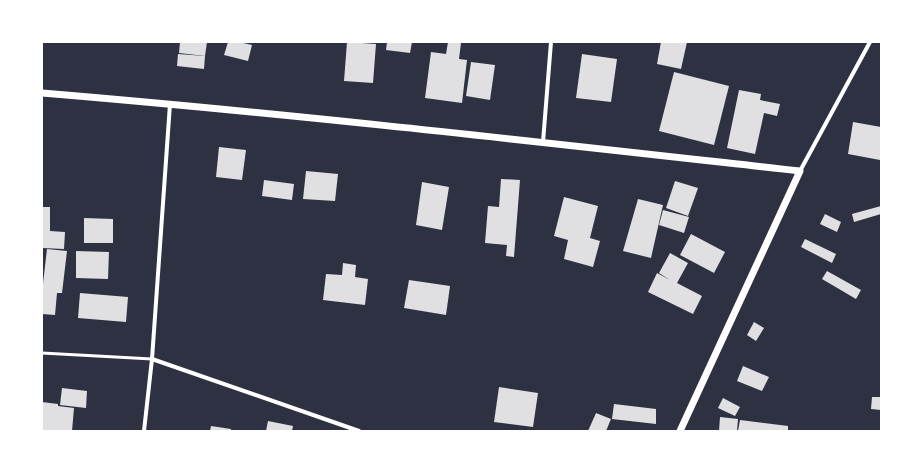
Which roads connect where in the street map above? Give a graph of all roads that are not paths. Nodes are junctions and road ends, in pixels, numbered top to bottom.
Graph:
1 (551, 42) edge
2 (870, 42) edge
3 (42, 93) edge
4 (170, 104) junction
5 (543, 142) junction
6 (800, 171) junction
7 (42, 353) edge
8 (152, 360) junction
9 (144, 431) edge
10 (359, 431) edge
11 (680, 431) edge

1 - 5 street
2 - 6 street
3 - 4 street
4 - 5 street
4 - 8 street
5 - 6 street
6 - 11 street
7 - 8 lane
8 - 9 street
8 - 10 street

